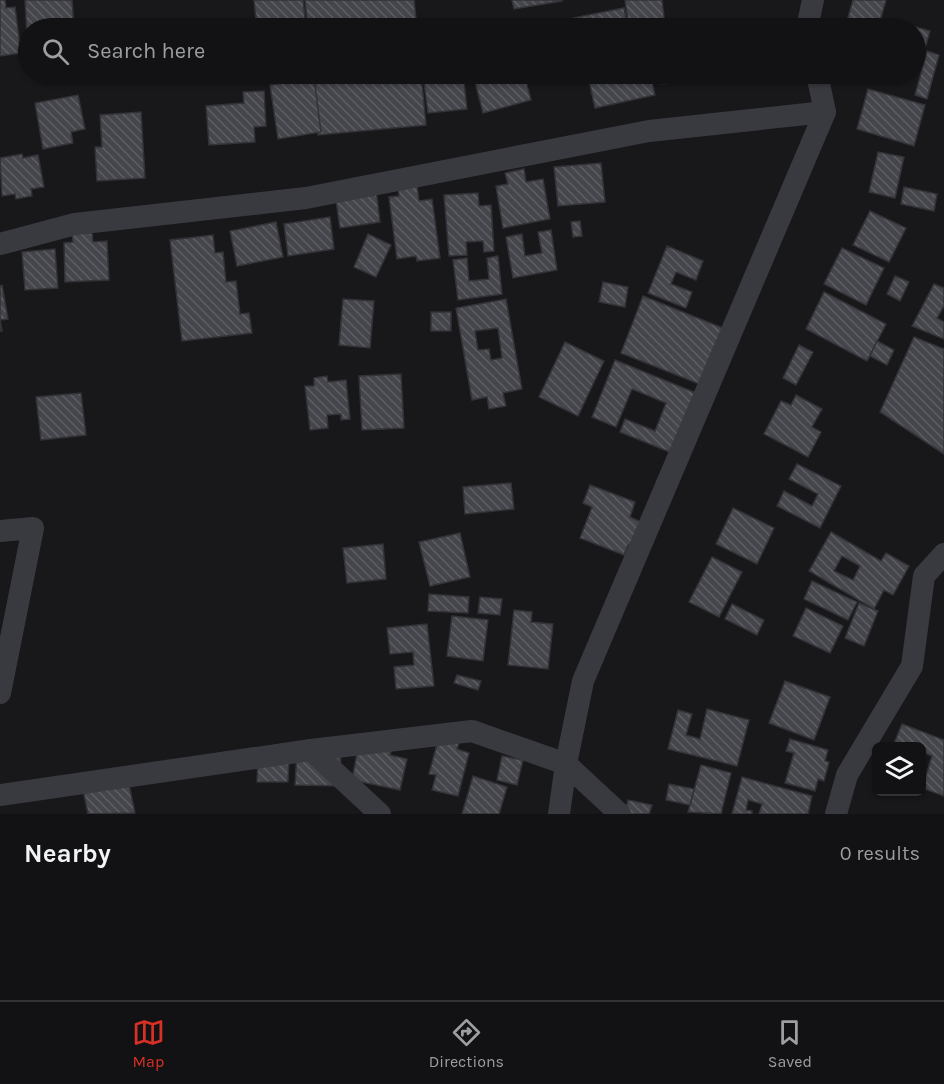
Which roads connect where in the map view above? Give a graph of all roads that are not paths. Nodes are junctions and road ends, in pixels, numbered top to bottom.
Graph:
1 (813, 0) edge
2 (809, 18) edge
3 (819, 84) edge
4 (825, 112) junction
5 (0, 244) edge
6 (0, 531) edge
7 (944, 554) edge
8 (0, 693) edge
9 (311, 750) junction
10 (566, 764) junction
11 (0, 795) edge
12 (380, 814) edge
13 (559, 814) edge
14 (620, 814) edge
15 (836, 814) edge

1 - 2 street
3 - 4 street
4 - 5 street
4 - 10 street
6 - 8 street
7 - 15 street
9 - 10 street
9 - 11 street
9 - 12 street
10 - 13 street
10 - 14 street

